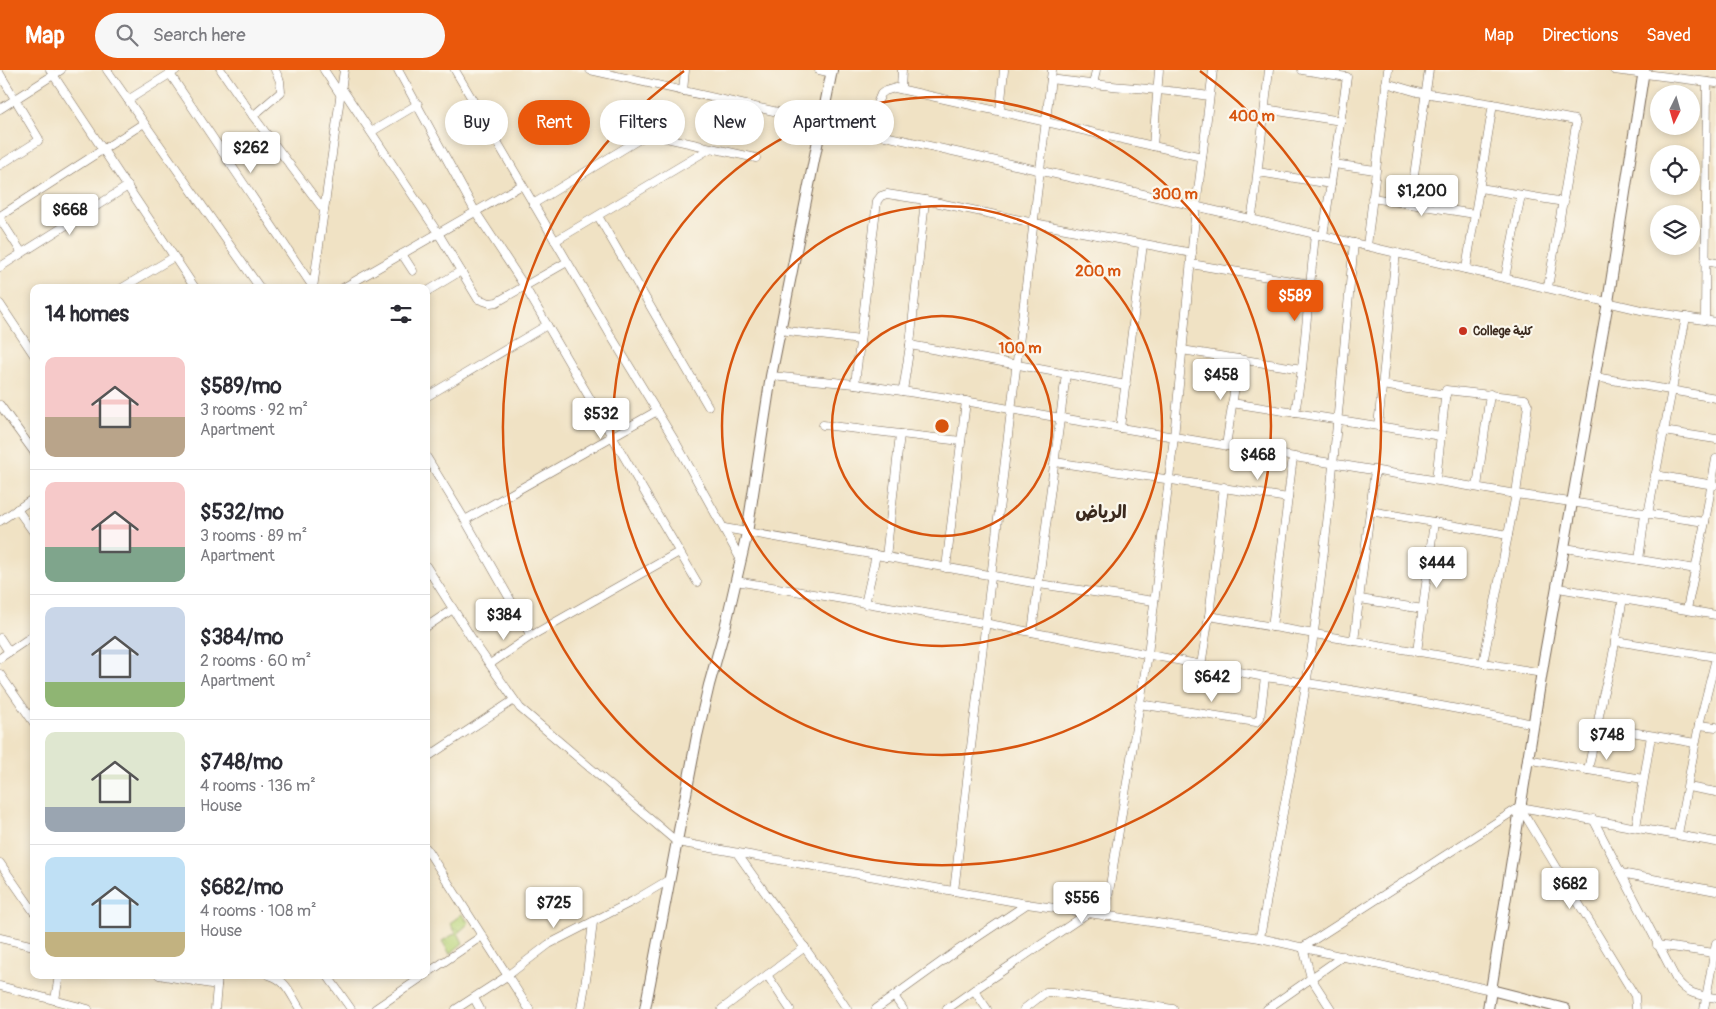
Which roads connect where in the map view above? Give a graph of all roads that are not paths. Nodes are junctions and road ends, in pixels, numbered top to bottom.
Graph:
1 (61, 70) edge
2 (107, 70) edge
3 (221, 70) edge
4 (275, 70) edge
5 (324, 70) edge
6 (344, 70) edge
7 (398, 70) edge
8 (455, 70) edge
9 (685, 70) edge
10 (819, 70) edge
11 (902, 70) edge
12 (1004, 70) edge
13 (1052, 70) edge
14 (1096, 70) edge
15 (1159, 70) edge
16 (1213, 70) edge
17 (1269, 70) edge
18 (1302, 70) edge
19 (1388, 70) edge
20 (1429, 70) edge
21 (1614, 70) edge
22 (596, 71) edge
23 (832, 71) edge
24 (173, 72) edge
25 (1644, 72) edge
26 (52, 73) edge
27 (1348, 73) edge
28 (0, 74) edge
29 (1051, 79) junction
30 (1707, 82) junction
31 (1386, 83) junction
32 (1716, 83) edge
33 (1093, 85) junction
34 (901, 89) junction
35 (341, 90) junction
36 (683, 91) junction
37 (1157, 91) junction
38 (1426, 94) junction
39 (1209, 96) junction
40 (15, 98) junction
41 (128, 100) junction
42 (826, 100) edge
43 (879, 100) edge
44 (418, 104) junction
45 (1493, 104) junction
46 (0, 108) edge
47 (1265, 108) junction
48 (774, 111) edge
49 (1000, 111) junction
50 (253, 116) junction
51 (1046, 121) junction
52 (1341, 121) junction
53 (144, 123) junction
54 (371, 132) junction
55 (1706, 133) junction
56 (1716, 134) edge
57 (894, 138) edge
58 (817, 145) edge
59 (1153, 146) junction
60 (103, 148) junction
61 (711, 148) junction
62 (1202, 157) junction
63 (756, 158) dead end
64 (1334, 164) junction
65 (0, 165) edge
66 (1375, 170) junction
67 (1040, 172) junction
68 (1258, 172) junction
69 (1706, 176) junction
70 (1716, 176) edge
71 (1331, 184) junction
72 (522, 185) junction
73 (128, 186) junction
74 (1480, 188) junction
75 (1521, 195) junction
76 (1372, 198) junction
77 (926, 200) junction
78 (1564, 202) junction
79 (533, 204) junction
80 (1410, 204) junction
81 (1196, 207) junction
82 (324, 210) junction
83 (475, 211) junction
84 (1475, 214) junction
85 (598, 216) junction
86 (0, 218) edge
87 (1250, 220) junction
88 (1034, 223) junction
89 (438, 233) junction
90 (1319, 235) junction
91 (555, 241) junction
92 (1354, 243) junction
93 (1143, 244) junction
94 (1367, 246) junction
95 (1396, 252) junction
96 (22, 253) junction
97 (1192, 253) junction
98 (402, 254) junction
99 (174, 257) junction
100 (1705, 261) junction
101 (567, 262) junction
102 (1716, 262) edge
103 (1191, 264) junction
104 (0, 268) edge
105 (1466, 268) junction
106 (412, 271) dead end
107 (462, 271) junction
108 (1505, 278) junction
109 (129, 284) edge
110 (192, 284) edge
111 (257, 284) edge
112 (311, 284) edge
113 (313, 284) edge
114 (350, 284) edge
115 (1310, 284) junction
116 (525, 287) junction
117 (1548, 287) junction
118 (430, 290) edge
119 (1608, 302) junction
120 (0, 304) edge
121 (1686, 317) junction
122 (1705, 320) junction
123 (1716, 322) edge
124 (547, 325) junction
125 (780, 330) junction
126 (860, 340) junction
127 (910, 345) junction
128 (30, 349) edge
129 (1182, 350) junction
130 (1239, 359) junction
131 (1016, 364) junction
132 (1302, 369) junction
133 (1066, 374) junction
134 (771, 376) junction
135 (1595, 377) junction
136 (855, 384) junction
137 (1382, 384) junction
138 (1126, 385) junction
139 (903, 391) junction
140 (1671, 391) junction
141 (1490, 394) junction
142 (430, 395) edge
143 (1446, 395) junction
144 (1716, 395) edge
145 (966, 401) junction
146 (1232, 403) junction
147 (0, 405) edge
148 (708, 406) dead end
149 (1010, 408) junction
150 (657, 411) junction
151 (1295, 413) junction
152 (1061, 418) junction
153 (1337, 419) junction
154 (823, 425) dead end
155 (1378, 426) junction
156 (1120, 428) junction
157 (1663, 431) junction
158 (900, 434) junction
159 (1441, 436) junction
160 (612, 437) junction
161 (1174, 437) junction
162 (1716, 439) edge
163 (961, 441) junction
164 (30, 446) edge
165 (1226, 446) junction
166 (1293, 457) junction
167 (1716, 459) edge
168 (1055, 462) junction
169 (430, 463) edge
170 (1333, 463) junction
171 (1375, 470) junction
172 (1655, 475) junction
173 (1169, 479) junction
174 (1436, 480) junction
175 (1714, 485) edge
176 (1224, 487) junction
177 (1477, 487) junction
178 (1516, 494) junction
179 (1288, 498) junction
180 (30, 501) edge
181 (1572, 503) junction
182 (17, 510) junction
183 (1370, 511) junction
184 (1646, 514) junction
185 (465, 520) junction
186 (0, 521) edge
187 (1434, 522) junction
188 (1705, 522) junction
189 (30, 528) edge
190 (724, 528) junction
191 (747, 533) junction
192 (1508, 535) junction
193 (1565, 548) junction
194 (679, 552) junction
195 (876, 555) junction
196 (886, 557) junction
197 (741, 560) junction
198 (1639, 560) junction
199 (946, 568) junction
200 (1696, 569) junction
201 (430, 572) edge
202 (991, 576) junction
203 (736, 581) junction
204 (697, 582) dead end
205 (1039, 584) junction
206 (1558, 588) junction
207 (1623, 598) junction
208 (1360, 599) junction
209 (1154, 601) junction
210 (866, 604) junction
211 (454, 609) junction
212 (1423, 609) junction
213 (1688, 610) junction
214 (1716, 614) edge
215 (1209, 616) junction
216 (430, 624) edge
217 (984, 624) junction
218 (1272, 627) junction
219 (1032, 632) junction
220 (1314, 634) junction
221 (531, 636) junction
222 (0, 638) edge
223 (30, 638) edge
224 (1615, 641) junction
225 (1354, 642) junction
226 (8, 652) junction
227 (1417, 652) junction
228 (1148, 654) junction
229 (1716, 657) edge
230 (0, 658) edge
231 (1483, 663) junction
232 (490, 664) junction
233 (1200, 665) junction
234 (1542, 673) junction
235 (0, 674) edge
236 (1265, 678) junction
237 (1306, 683) junction
238 (514, 700) junction
239 (1139, 704) junction
240 (30, 717) edge
241 (1534, 724) junction
242 (1699, 725) junction
243 (1597, 726) junction
244 (1716, 727) edge
245 (1651, 736) junction
246 (1695, 743) junction
247 (430, 755) edge
248 (1528, 759) junction
249 (1588, 770) junction
250 (1643, 779) junction
251 (1688, 787) junction
252 (1716, 792) edge
253 (1520, 806) junction
254 (1593, 819) junction
255 (1636, 827) junction
256 (1678, 834) junction
257 (677, 842) junction
258 (1716, 842) edge
259 (738, 853) junction
260 (430, 854) edge
261 (0, 863) edge
262 (1621, 873) junction
263 (670, 879) junction
264 (1716, 891) edge
265 (954, 892) junction
266 (30, 904) edge
267 (1027, 904) junction
268 (1088, 913) junction
269 (1105, 916) junction
270 (593, 922) junction
271 (482, 936) junction
272 (0, 938) edge
273 (1260, 938) junction
274 (1716, 943) edge
275 (30, 945) edge
276 (1657, 945) junction
277 (805, 946) junction
278 (1303, 947) junction
279 (1714, 953) junction
280 (1343, 956) junction
281 (430, 972) edge
282 (767, 975) junction
283 (507, 976) junction
284 (1311, 978) junction
285 (60, 979) edge
286 (182, 979) edge
287 (218, 979) edge
288 (279, 979) edge
289 (330, 979) edge
290 (420, 979) edge
291 (217, 985) junction
292 (0, 986) edge
293 (974, 990) junction
294 (1491, 990) junction
295 (894, 996) junction
296 (1706, 996) junction
297 (474, 998) junction
298 (1716, 998) edge
299 (57, 1004) edge
300 (647, 1007) edge
301 (88, 1009) edge
302 (215, 1009) edge
303 (300, 1009) edge
304 (351, 1009) edge
305 (375, 1009) edge
306 (456, 1009) edge
307 (480, 1009) edge
308 (529, 1009) edge
309 (581, 1009) edge
310 (722, 1009) edge
311 (790, 1009) edge
312 (847, 1009) edge
313 (876, 1009) edge
314 (903, 1009) edge
315 (947, 1009) edge
316 (987, 1009) edge
317 (1024, 1009) edge
318 (1173, 1009) edge
319 (1268, 1009) edge
320 (1331, 1009) edge
321 (1488, 1009) edge
322 (1565, 1009) edge
323 (1636, 1009) edge
324 (1704, 1009) edge

1 - 26 street
2 - 41 street
3 - 50 street
4 - 50 street
5 - 35 street
6 - 35 street
7 - 44 street
8 - 72 street
9 - 36 street
10 - 23 street
11 - 34 street
12 - 49 street
13 - 29 street
14 - 33 street
15 - 37 street
16 - 39 street
17 - 47 street
18 - 27 street
19 - 31 street
20 - 38 street
21 - 25 street
22 - 36 street
23 - 42 street
24 - 41 street
24 - 112 street
25 - 30 street
25 - 119 street
26 - 40 street
26 - 60 street
27 - 52 street
28 - 40 street
29 - 33 street
29 - 51 street
30 - 32 street
30 - 55 street
31 - 38 street
31 - 66 street
33 - 37 street
34 - 43 street
34 - 49 street
35 - 54 street
35 - 82 street
36 - 48 street
37 - 39 street
37 - 59 street
38 - 45 street
38 - 80 street
39 - 62 street
40 - 46 street
40 - 65 street
41 - 53 street
44 - 54 street
44 - 83 street
45 - 74 street
45 - 78 street
47 - 52 street
47 - 68 street
49 - 51 street
50 - 82 street
51 - 59 street
51 - 67 street
52 - 64 street
53 - 60 street
53 - 111 street
54 - 89 street
55 - 56 street
55 - 69 street
57 - 67 street
58 - 125 street
59 - 62 street
60 - 73 street
60 - 86 street
61 - 63 street
61 - 79 street
61 - 85 street
62 - 81 street
64 - 66 street
64 - 71 street
66 - 76 street
67 - 81 street
67 - 88 street
68 - 71 street
68 - 87 street
69 - 70 street
69 - 100 street
71 - 90 street
72 - 79 street
72 - 83 street
73 - 96 street
73 - 99 street
74 - 75 street
74 - 84 street
75 - 78 street
75 - 108 street
76 - 80 street
76 - 94 street
77 - 88 street
77 - 126 street
77 - 127 street
78 - 117 street
79 - 91 street
80 - 84 street
81 - 87 street
81 - 97 street
82 - 113 street
83 - 89 street
83 - 116 street
84 - 105 street
85 - 91 street
85 - 148 street
86 - 96 street
87 - 90 street
88 - 93 street
88 - 131 street
89 - 98 street
89 - 107 street
90 - 92 street
90 - 115 street
91 - 101 street
92 - 94 street
92 - 153 street
93 - 97 street
93 - 138 street
94 - 95 street
95 - 105 street
95 - 137 street
96 - 104 street
97 - 103 street
98 - 106 street
98 - 114 street
99 - 109 street
99 - 110 street
100 - 102 street
100 - 122 street
101 - 116 street
101 - 150 street
103 - 115 street
103 - 129 street
105 - 108 street
107 - 116 street
107 - 118 street
108 - 117 street
115 - 132 street
116 - 124 street
117 - 119 street
119 - 121 street
119 - 135 street
120 - 128 street
121 - 122 street
121 - 140 street
122 - 123 street
124 - 142 street
124 - 160 street
125 - 126 street
125 - 134 street
126 - 136 street
127 - 131 street
127 - 139 street
129 - 130 street
129 - 161 street
130 - 132 street
130 - 146 street
131 - 133 street
131 - 149 street
132 - 151 street
133 - 138 street
133 - 152 street
134 - 136 street
134 - 191 street
135 - 140 street
135 - 181 street
136 - 139 street
137 - 143 street
137 - 155 street
138 - 156 street
139 - 145 street
140 - 144 street
140 - 157 street
141 - 143 street
141 - 177 street
141 - 178 street
143 - 159 street
145 - 149 street
145 - 163 street
146 - 151 street
146 - 165 street
147 - 164 street
149 - 152 street
149 - 202 street
150 - 160 street
150 - 190 street
151 - 153 street
152 - 156 street
152 - 168 street
153 - 155 street
153 - 170 street
154 - 158 street
155 - 159 street
156 - 161 street
157 - 162 street
157 - 172 street
158 - 163 street
158 - 196 street
159 - 174 street
160 - 185 street
160 - 194 street
161 - 165 street
161 - 173 street
163 - 199 street
165 - 166 street
166 - 170 street
166 - 179 street
167 - 175 street
168 - 173 street
168 - 205 street
169 - 185 street
170 - 171 street
170 - 220 street
171 - 174 street
171 - 183 street
172 - 175 street
172 - 184 street
173 - 176 street
173 - 209 street
174 - 177 street
175 - 188 street
176 - 179 street
176 - 215 street
177 - 178 street
178 - 181 street
178 - 192 street
179 - 218 street
180 - 182 street
181 - 184 street
181 - 193 street
182 - 186 street
182 - 189 street
183 - 187 street
183 - 208 street
184 - 188 street
184 - 198 street
185 - 221 street
187 - 192 street
187 - 212 street
188 - 200 street
190 - 191 street
190 - 197 street
191 - 195 street
191 - 197 street
192 - 231 street
193 - 198 street
193 - 206 street
194 - 204 street
194 - 221 street
195 - 196 street
195 - 210 street
196 - 199 street
197 - 203 street
198 - 200 street
199 - 202 street
200 - 213 street
201 - 211 street
202 - 205 street
202 - 217 street
203 - 210 street
203 - 257 street
205 - 209 street
205 - 219 street
206 - 207 street
206 - 234 street
207 - 213 street
207 - 224 street
208 - 212 street
208 - 225 street
209 - 228 street
210 - 217 street
211 - 216 street
211 - 232 street
212 - 227 street
213 - 214 street
215 - 218 street
215 - 233 street
217 - 219 street
217 - 265 street
218 - 220 street
219 - 228 street
220 - 225 street
220 - 237 street
221 - 232 street
222 - 226 street
223 - 226 street
224 - 229 street
224 - 243 street
225 - 227 street
226 - 230 street
227 - 231 street
228 - 233 street
228 - 239 street
229 - 242 street
231 - 234 street
232 - 238 street
233 - 236 street
234 - 241 street
235 - 240 street
236 - 237 street
236 - 239 street
237 - 241 street
237 - 273 street
238 - 247 street
238 - 257 street
239 - 269 street
241 - 248 street
242 - 244 street
242 - 246 street
243 - 245 street
243 - 249 street
245 - 246 street
245 - 250 street
246 - 251 street
248 - 249 street
248 - 253 street
249 - 250 street
250 - 255 street
251 - 252 street
251 - 256 street
253 - 254 street
253 - 278 street
253 - 294 street
253 - 323 street
254 - 255 street
254 - 262 street
255 - 256 street
256 - 258 street
257 - 259 street
257 - 263 street
259 - 265 street
259 - 277 street
260 - 271 street
261 - 266 street
262 - 264 street
262 - 276 street
263 - 270 street
263 - 300 street
265 - 267 street
267 - 268 street
267 - 295 street
268 - 269 street
268 - 293 street
269 - 273 street
270 - 283 street
270 - 309 street
271 - 281 street
271 - 283 street
272 - 275 street
273 - 278 street
274 - 279 street
276 - 279 street
276 - 296 street
277 - 282 street
277 - 312 street
278 - 280 street
278 - 284 street
279 - 296 street
280 - 284 street
280 - 294 street
282 - 310 street
282 - 311 street
283 - 297 street
283 - 308 street
284 - 319 street
284 - 320 street
285 - 299 street
286 - 291 street
287 - 291 street
288 - 303 street
289 - 304 street
290 - 305 street
291 - 302 street
292 - 299 street
293 - 315 street
293 - 316 street
294 - 321 street
294 - 322 street
295 - 313 street
295 - 314 street
296 - 298 street
296 - 324 street
297 - 306 street
297 - 307 street
299 - 301 street
317 - 318 street

